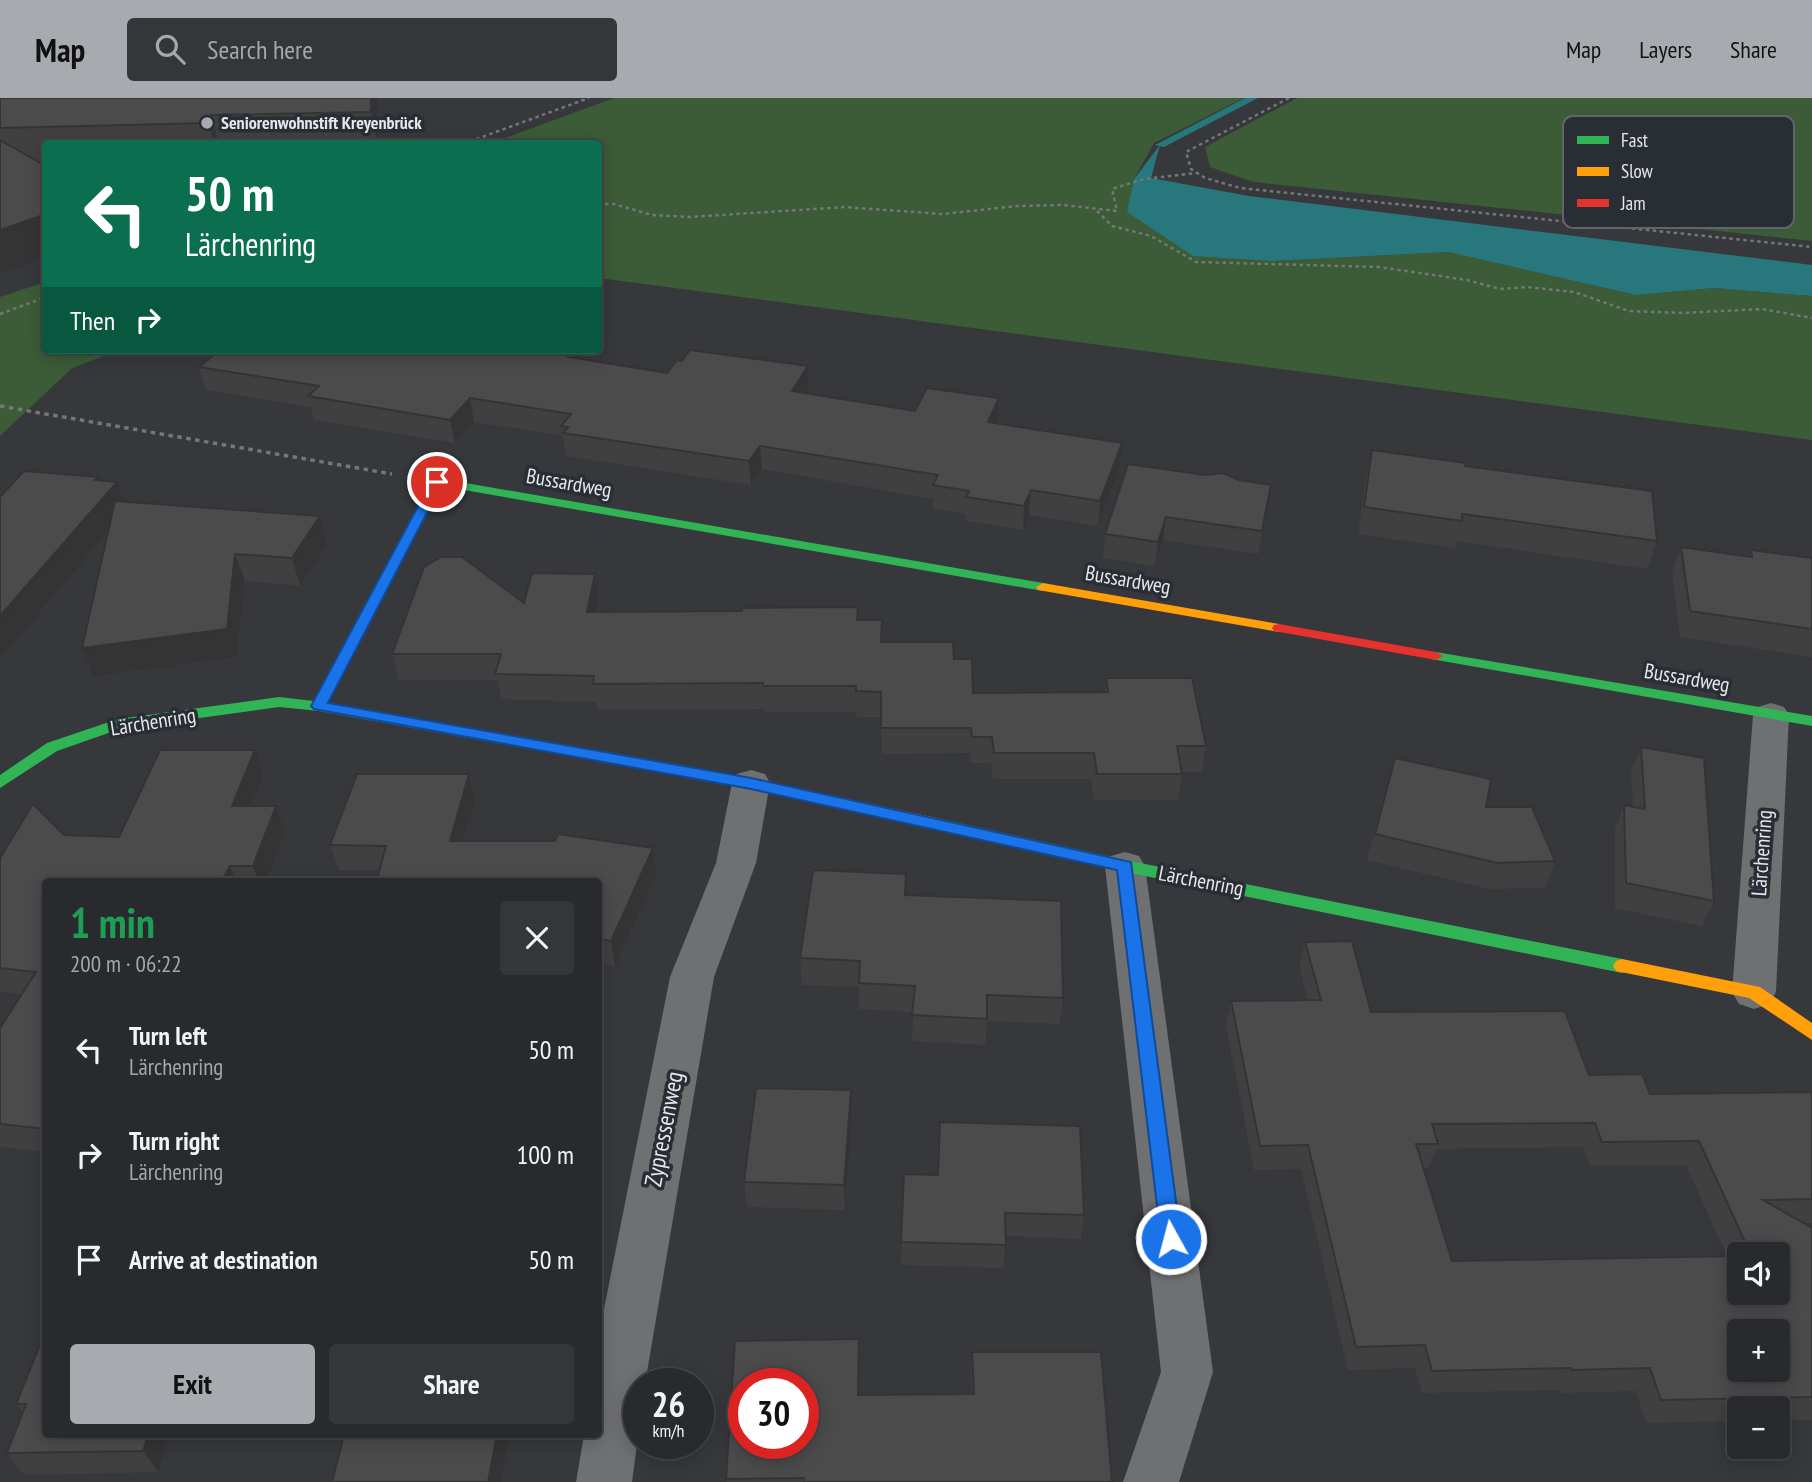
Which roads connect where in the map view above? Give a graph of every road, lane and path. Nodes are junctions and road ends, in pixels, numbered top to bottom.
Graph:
1 (589, 98) edge
2 (1289, 98) edge
3 (474, 140) edge
4 (1198, 173) junction
5 (602, 204) edge
6 (1097, 211) junction
7 (1563, 221) edge
8 (1628, 228) edge
9 (1812, 247) edge
10 (42, 298) edge
11 (0, 314) edge
12 (1812, 318) edge
13 (0, 406) edge
14 (437, 482) junction
15 (319, 706) junction
16 (1771, 715) junction
17 (1812, 721) edge
18 (0, 783) edge
19 (751, 783) junction
20 (1125, 866) junction
21 (1754, 992) junction
22 (1812, 1033) edge
23 (604, 1482) edge
24 (1151, 1482) edge

1 - 3 path
2 - 4 path
4 - 6 path
4 - 7 path
5 - 6 path
6 - 12 path
8 - 9 path
10 - 11 path
13 - 14 path
14 - 15 street
14 - 16 street, Bussardweg
15 - 18 street, Lärchenring
15 - 19 street, Lärchenring
16 - 17 street, Bussardweg
16 - 21 street, Lärchenring
19 - 20 street, Lärchenring
19 - 23 street, Zypressenweg
20 - 21 street, Lärchenring
20 - 24 street
21 - 22 street, Lärchenring

